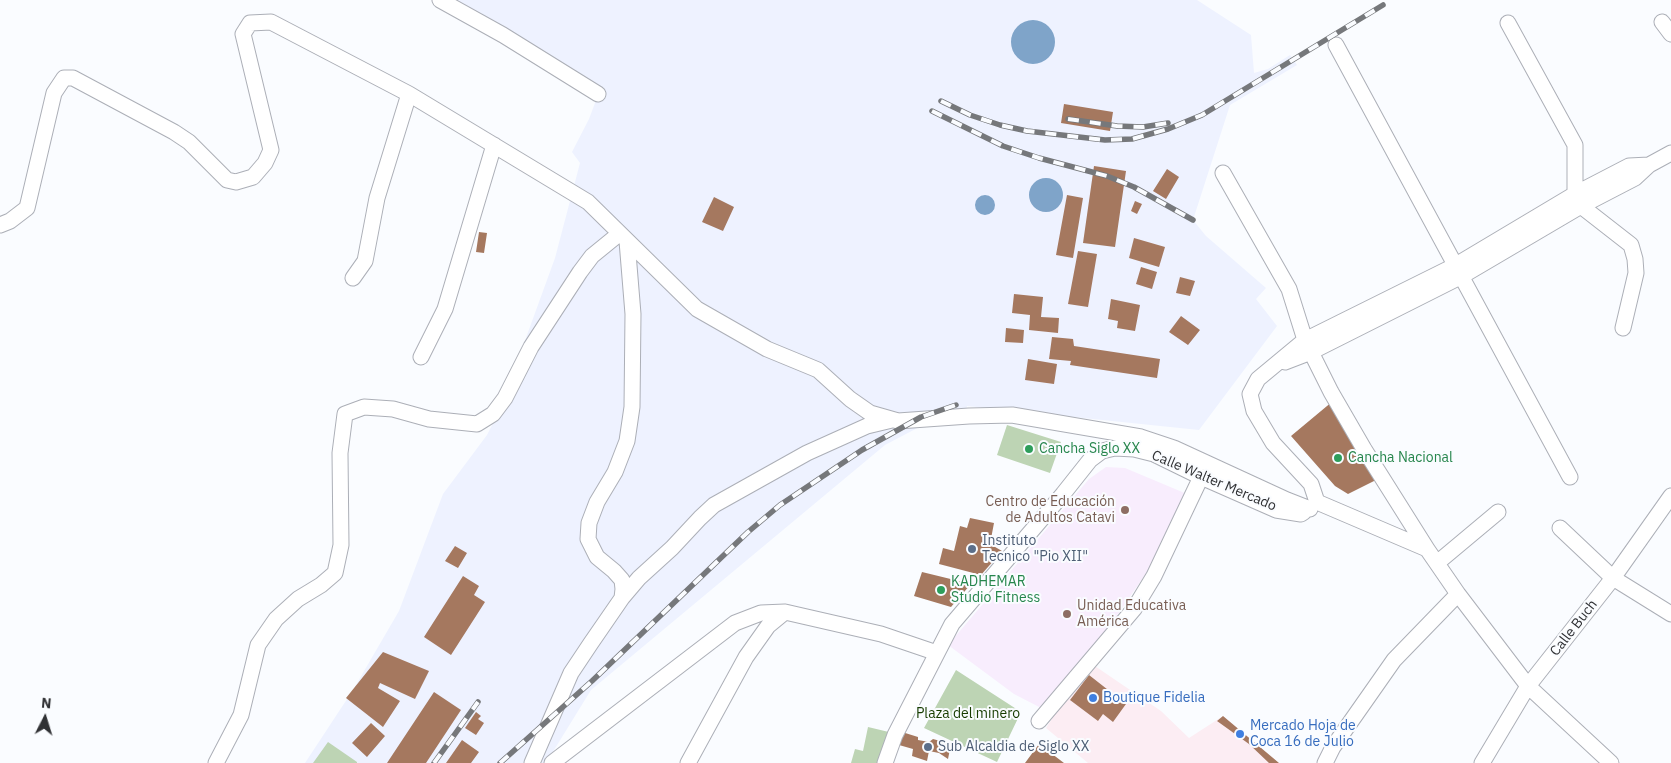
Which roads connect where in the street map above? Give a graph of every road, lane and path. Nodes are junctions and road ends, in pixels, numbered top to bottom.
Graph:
1 (440, 0) edge
2 (1508, 23) dead end
3 (1336, 45) dead end
4 (409, 94) junction
5 (598, 94) dead end
6 (494, 145) junction
7 (1671, 153) edge
8 (1223, 173) dead end
9 (1578, 200) junction
10 (0, 225) edge
11 (623, 237) junction
12 (1459, 270) junction
13 (353, 278) dead end
14 (1623, 328) dead end
15 (1308, 346) junction
16 (421, 357) dead end
17 (893, 420) junction
18 (1201, 477) junction
19 (1570, 477) dead end
20 (1671, 496) edge
21 (1313, 505) junction
22 (1498, 512) dead end
23 (1560, 528) dead end
24 (1427, 549) junction
25 (1437, 563) junction
26 (1613, 578) junction
27 (1458, 594) junction
28 (622, 598) junction
29 (785, 612) junction
30 (1671, 614) edge
31 (936, 653) junction
32 (1528, 686) junction
33 (1039, 721) dead end
34 (216, 763) edge
35 (532, 763) edge
36 (552, 763) edge
37 (688, 763) edge
38 (885, 763) edge
39 (1325, 763) edge
40 (1482, 763) edge
41 (1611, 763) edge

1 - 5 street
2 - 9 street
3 - 12 street
4 - 6 street
4 - 10 street
4 - 13 street
6 - 11 street
6 - 16 street
7 - 9 street
8 - 15 street
9 - 12 street
9 - 14 street
11 - 17 street
11 - 28 street
11 - 34 street
12 - 15 street
12 - 19 street
15 - 21 street
15 - 24 street
17 - 21 street
17 - 28 street
18 - 21 street, Calle Walter Mercado
18 - 31 street, Calle Walter Mercado
18 - 33 street
20 - 26 street, Calle Buch
21 - 24 street
22 - 25 street
23 - 26 street
24 - 25 street
25 - 27 street
26 - 30 street
26 - 32 street, Calle Buch
27 - 32 street
27 - 39 street
28 - 35 street
29 - 31 street
29 - 36 street
29 - 37 street
31 - 38 street, Calle Walter Mercado
32 - 40 street, Calle Buch
32 - 41 street

